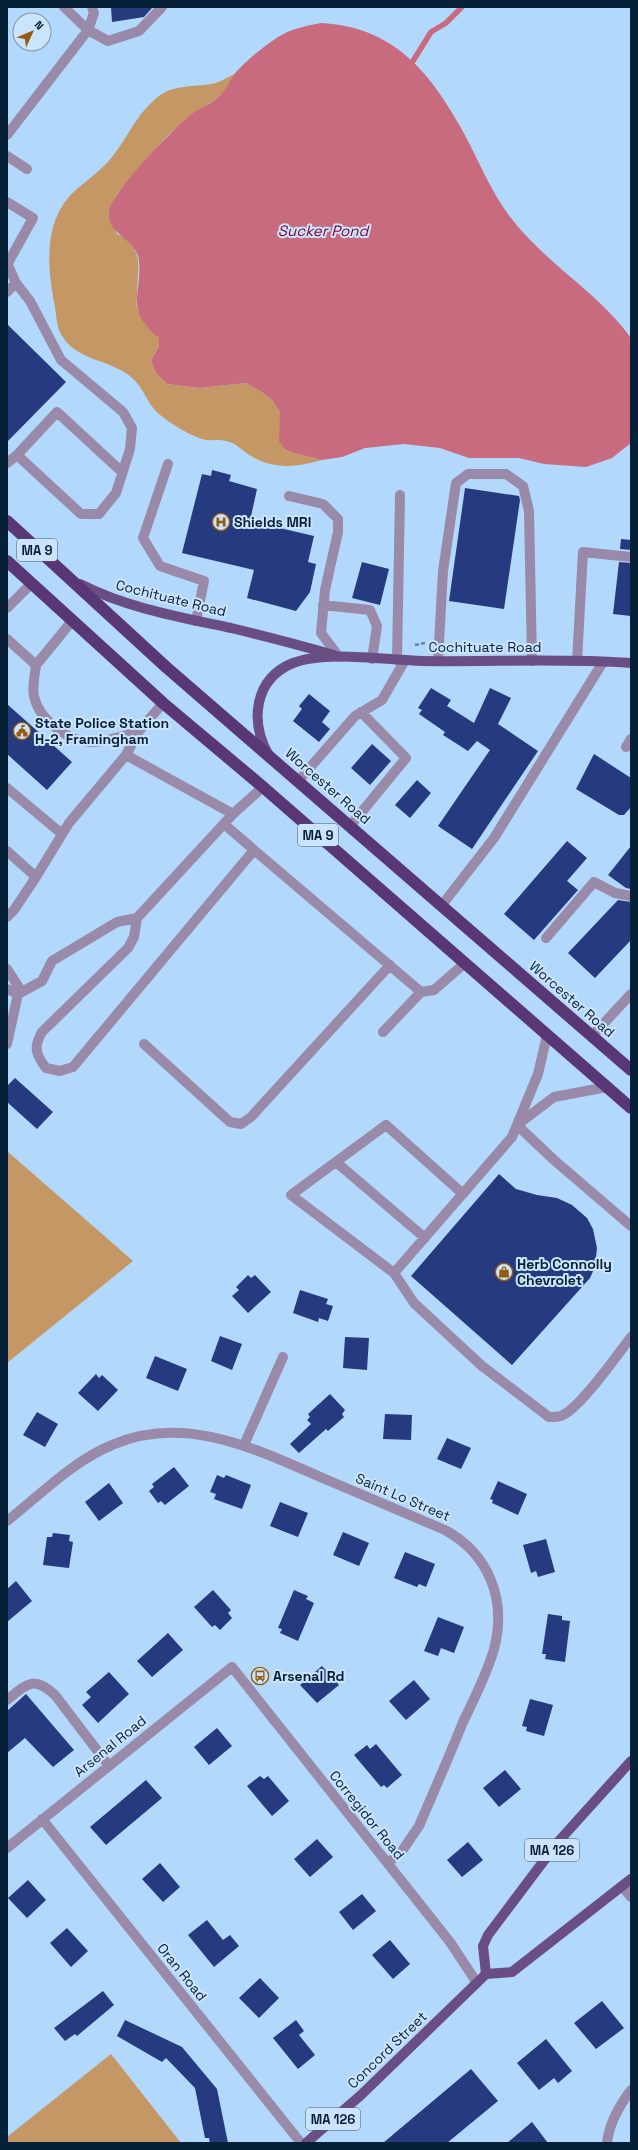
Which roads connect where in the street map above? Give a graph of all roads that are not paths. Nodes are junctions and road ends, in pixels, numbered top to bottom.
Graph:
1 (64, 7) edge
2 (92, 7) edge
3 (162, 7) edge
4 (88, 30) junction
5 (7, 136) edge
6 (7, 156) edge
7 (27, 169) dead end
8 (7, 202) edge
9 (7, 263) edge
10 (16, 283) junction
11 (7, 292) edge
12 (17, 454) junction
13 (7, 463) edge
14 (168, 464) dead end
15 (122, 472) junction
16 (400, 495) dead end
17 (289, 496) dead end
18 (7, 521) edge
19 (631, 557) edge
20 (7, 561) edge
21 (68, 578) junction
22 (31, 584) junction
23 (323, 605) junction
24 (7, 608) edge
25 (72, 621) junction
26 (196, 621) junction
27 (7, 639) edge
28 (339, 657) junction
29 (372, 659) junction
30 (401, 660) junction
31 (438, 661) junction
32 (532, 661) junction
33 (577, 661) junction
34 (604, 662) junction
35 (631, 663) edge
36 (36, 665) junction
37 (163, 703) junction
38 (361, 712) junction
39 (139, 731) junction
40 (268, 754) junction
41 (126, 755) junction
42 (299, 780) junction
43 (263, 787) junction
44 (7, 788) edge
45 (233, 814) junction
46 (224, 824) junction
47 (351, 825) junction
48 (62, 834) junction
49 (254, 850) junction
50 (7, 851) edge
51 (36, 877) junction
52 (631, 896) edge
53 (442, 905) junction
54 (7, 917) edge
55 (137, 918) junction
56 (546, 938) dead end
57 (465, 964) junction
58 (390, 965) junction
59 (7, 969) edge
60 (7, 989) edge
61 (421, 992) junction
62 (20, 993) junction
63 (631, 994) edge
64 (383, 1032) dead end
65 (547, 1035) junction
66 (592, 1036) junction
67 (7, 1044) edge
68 (144, 1044) dead end
69 (631, 1070) edge
70 (607, 1087) junction
71 (631, 1108) edge
72 (517, 1125) junction
73 (336, 1162) junction
74 (463, 1194) junction
75 (631, 1226) edge
76 (425, 1238) junction
77 (394, 1273) junction
78 (631, 1337) edge
79 (283, 1357) dead end
80 (244, 1445) junction
81 (7, 1521) edge
82 (232, 1667) joint
83 (7, 1700) edge
84 (631, 1760) edge
85 (109, 1766) junction
86 (42, 1819) junction
87 (7, 1848) edge
88 (388, 1863) junction
89 (631, 1879) edge
90 (622, 1886) junction
91 (631, 1897) edge
92 (486, 1974) junction
93 (477, 1983) junction
94 (631, 2090) edge
95 (301, 2143) edge
96 (306, 2143) edge
97 (607, 2143) edge

1 - 4 street
2 - 4 street
3 - 4 street
4 - 5 street
6 - 7 street
8 - 9 street
9 - 10 street
10 - 11 street
10 - 15 street
12 - 13 street
12 - 15 street
12 - 15 street
14 - 26 street
16 - 30 street
17 - 23 street
18 - 21 highway, Worcester Road / MA 9
19 - 33 street
20 - 22 highway, MA 9
21 - 26 main road, Cochituate Road
21 - 40 highway, Worcester Road / MA 9
22 - 24 street
22 - 25 highway, MA 9
23 - 28 street
23 - 29 street
25 - 36 street
25 - 37 highway, MA 9
26 - 28 main road, Cochituate Road
27 - 36 street
28 - 29 main road, Cochituate Road
28 - 40 main road, Cochituate Road
29 - 30 main road, Cochituate Road
30 - 31 main road, Cochituate Road
30 - 38 street
31 - 32 main road, Cochituate Road
31 - 32 street
32 - 33 main road, Cochituate Road
33 - 34 main road, Cochituate Road
34 - 35 main road, Cochituate Road
34 - 53 street
36 - 39 street
37 - 39 street
37 - 43 highway, MA 9
38 - 42 street
38 - 47 street
39 - 41 street
40 - 42 highway, Worcester Road / MA 9
41 - 45 street
41 - 48 street
42 - 47 highway, Worcester Road / MA 9
43 - 45 street
43 - 57 highway, MA 9
44 - 48 street
45 - 46 street
46 - 49 street
46 - 55 street
47 - 53 highway, Worcester Road / MA 9
48 - 51 street
49 - 55 street
49 - 58 street
50 - 51 street
51 - 54 street
52 - 56 street
53 - 66 highway, Worcester Road / MA 9
55 - 62 street
57 - 61 street
57 - 65 highway, MA 9
58 - 61 street
58 - 68 street
59 - 62 street
60 - 62 street
61 - 64 street
62 - 67 street
63 - 66 street
65 - 70 highway, MA 9
65 - 72 street
66 - 69 highway, Worcester Road / MA 9
70 - 71 highway, MA 9
70 - 72 street
72 - 74 street
72 - 75 street
73 - 74 street
73 - 76 street
73 - 77 street
74 - 76 street
76 - 77 street
77 - 78 street
79 - 80 street
80 - 81 street, Saint Lo Street
80 - 88 street, Saint Lo Street
82 - 85 street, Arsenal Road
82 - 88 street, Corregidor Road
83 - 85 street
84 - 92 main road, MA 126
85 - 86 street, Arsenal Road
86 - 87 street, Arsenal Road
86 - 95 street, Oran Road
88 - 93 street, Corregidor Road
89 - 90 main road
90 - 91 street
90 - 92 main road
92 - 93 main road, Concord Street / MA 126
93 - 96 main road, Concord Street / MA 126
94 - 97 street

